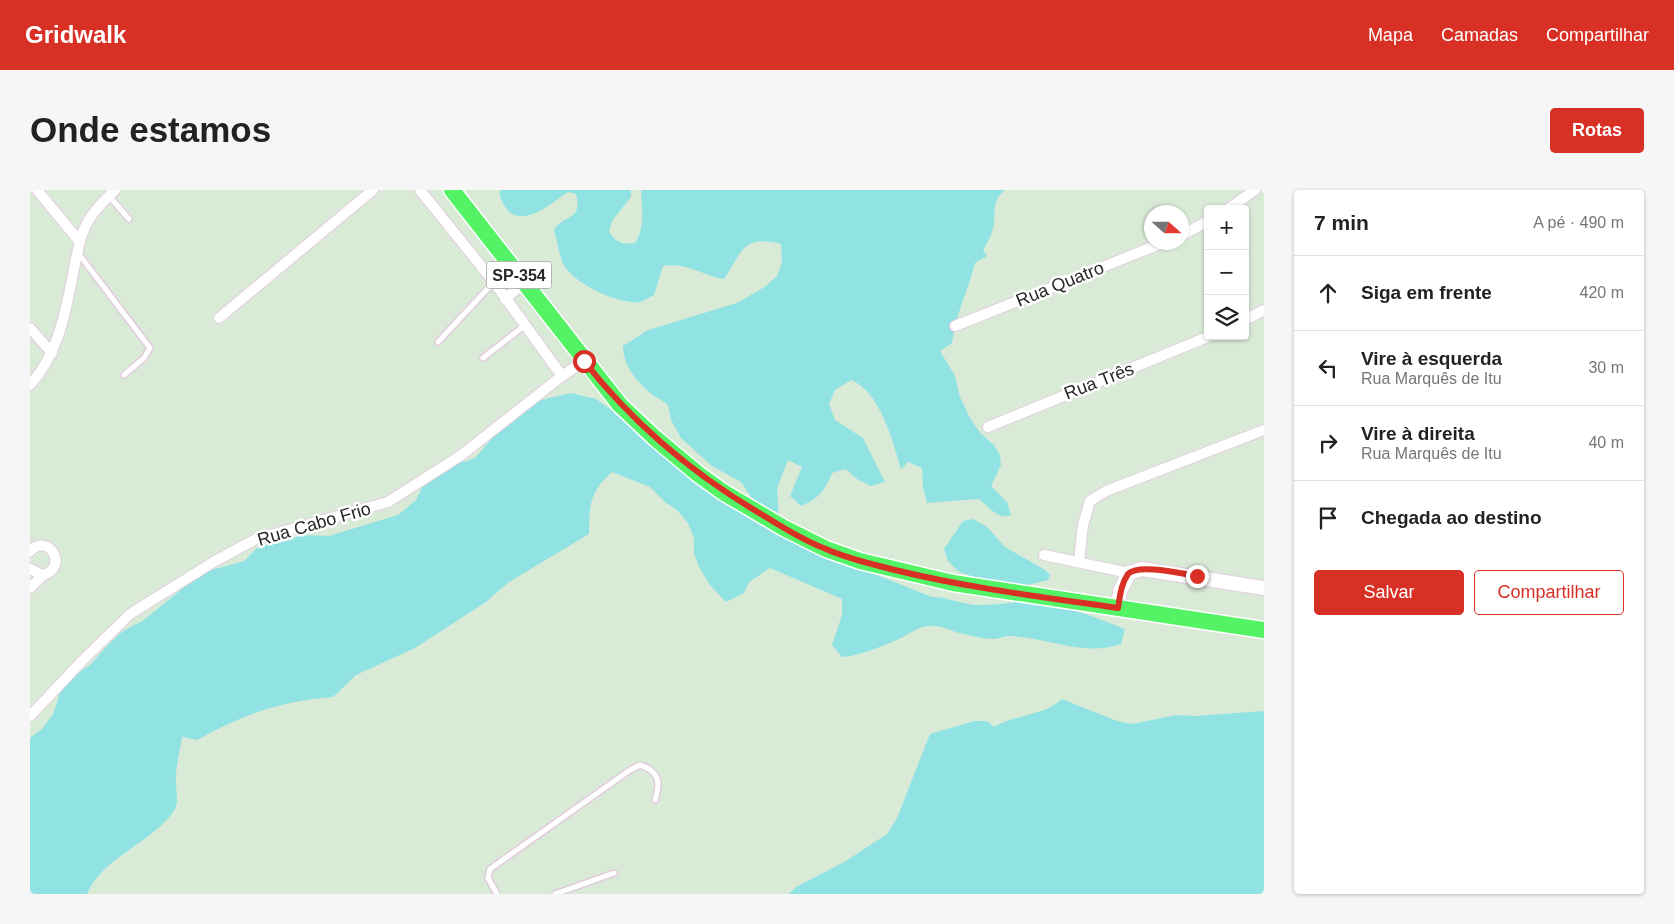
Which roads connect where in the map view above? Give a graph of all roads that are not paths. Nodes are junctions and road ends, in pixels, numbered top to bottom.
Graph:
1 (37, 190) edge
2 (373, 190) edge
3 (420, 190) edge
4 (452, 190) edge
5 (1255, 190) edge
6 (112, 193) edge
7 (1234, 205) edge
8 (129, 219) dead end
9 (1204, 223) edge
10 (1189, 231) edge
11 (79, 248) junction
12 (1144, 250) edge
13 (494, 282) junction
14 (525, 282) junction
15 (505, 299) junction
16 (1264, 310) edge
17 (218, 318) dead end
18 (1249, 318) edge
19 (524, 326) junction
20 (955, 326) dead end
21 (30, 328) edge
22 (1204, 338) edge
23 (438, 342) dead end
24 (52, 353) junction
25 (483, 358) dead end
26 (584, 361) junction
27 (124, 375) dead end
28 (562, 376) junction
29 (30, 385) edge
30 (988, 427) dead end
31 (1264, 430) edge
32 (30, 551) edge
33 (1044, 555) dead end
34 (1079, 561) junction
35 (30, 569) edge
36 (1129, 573) junction
37 (43, 575) junction
38 (30, 588) edge
39 (1264, 588) edge
40 (1118, 608) junction
41 (1264, 630) edge
42 (30, 716) edge
43 (655, 800) dead end
44 (614, 873) dead end
45 (497, 894) edge
46 (555, 894) edge

1 - 11 street
2 - 17 street
3 - 13 street
4 - 14 main road, SP-354
5 - 7 street
6 - 8 lane
6 - 11 street
9 - 10 street
11 - 24 street
11 - 27 lane
12 - 20 street, Rua Quatro
13 - 15 street
13 - 23 lane
14 - 15 street
14 - 26 main road, SP-354
15 - 19 street
16 - 18 street
19 - 25 lane
19 - 28 street
21 - 24 street
22 - 30 street, Rua Três
24 - 29 street
26 - 28 street, Rua Cabo Frio
26 - 40 main road, SP-354
28 - 42 street, Rua Cabo Frio
31 - 34 street
32 - 37 street
33 - 34 street
34 - 36 street
35 - 37 street
36 - 39 main road
36 - 40 main road
37 - 38 street
40 - 41 main road, SP-354
43 - 45 lane
44 - 46 lane

